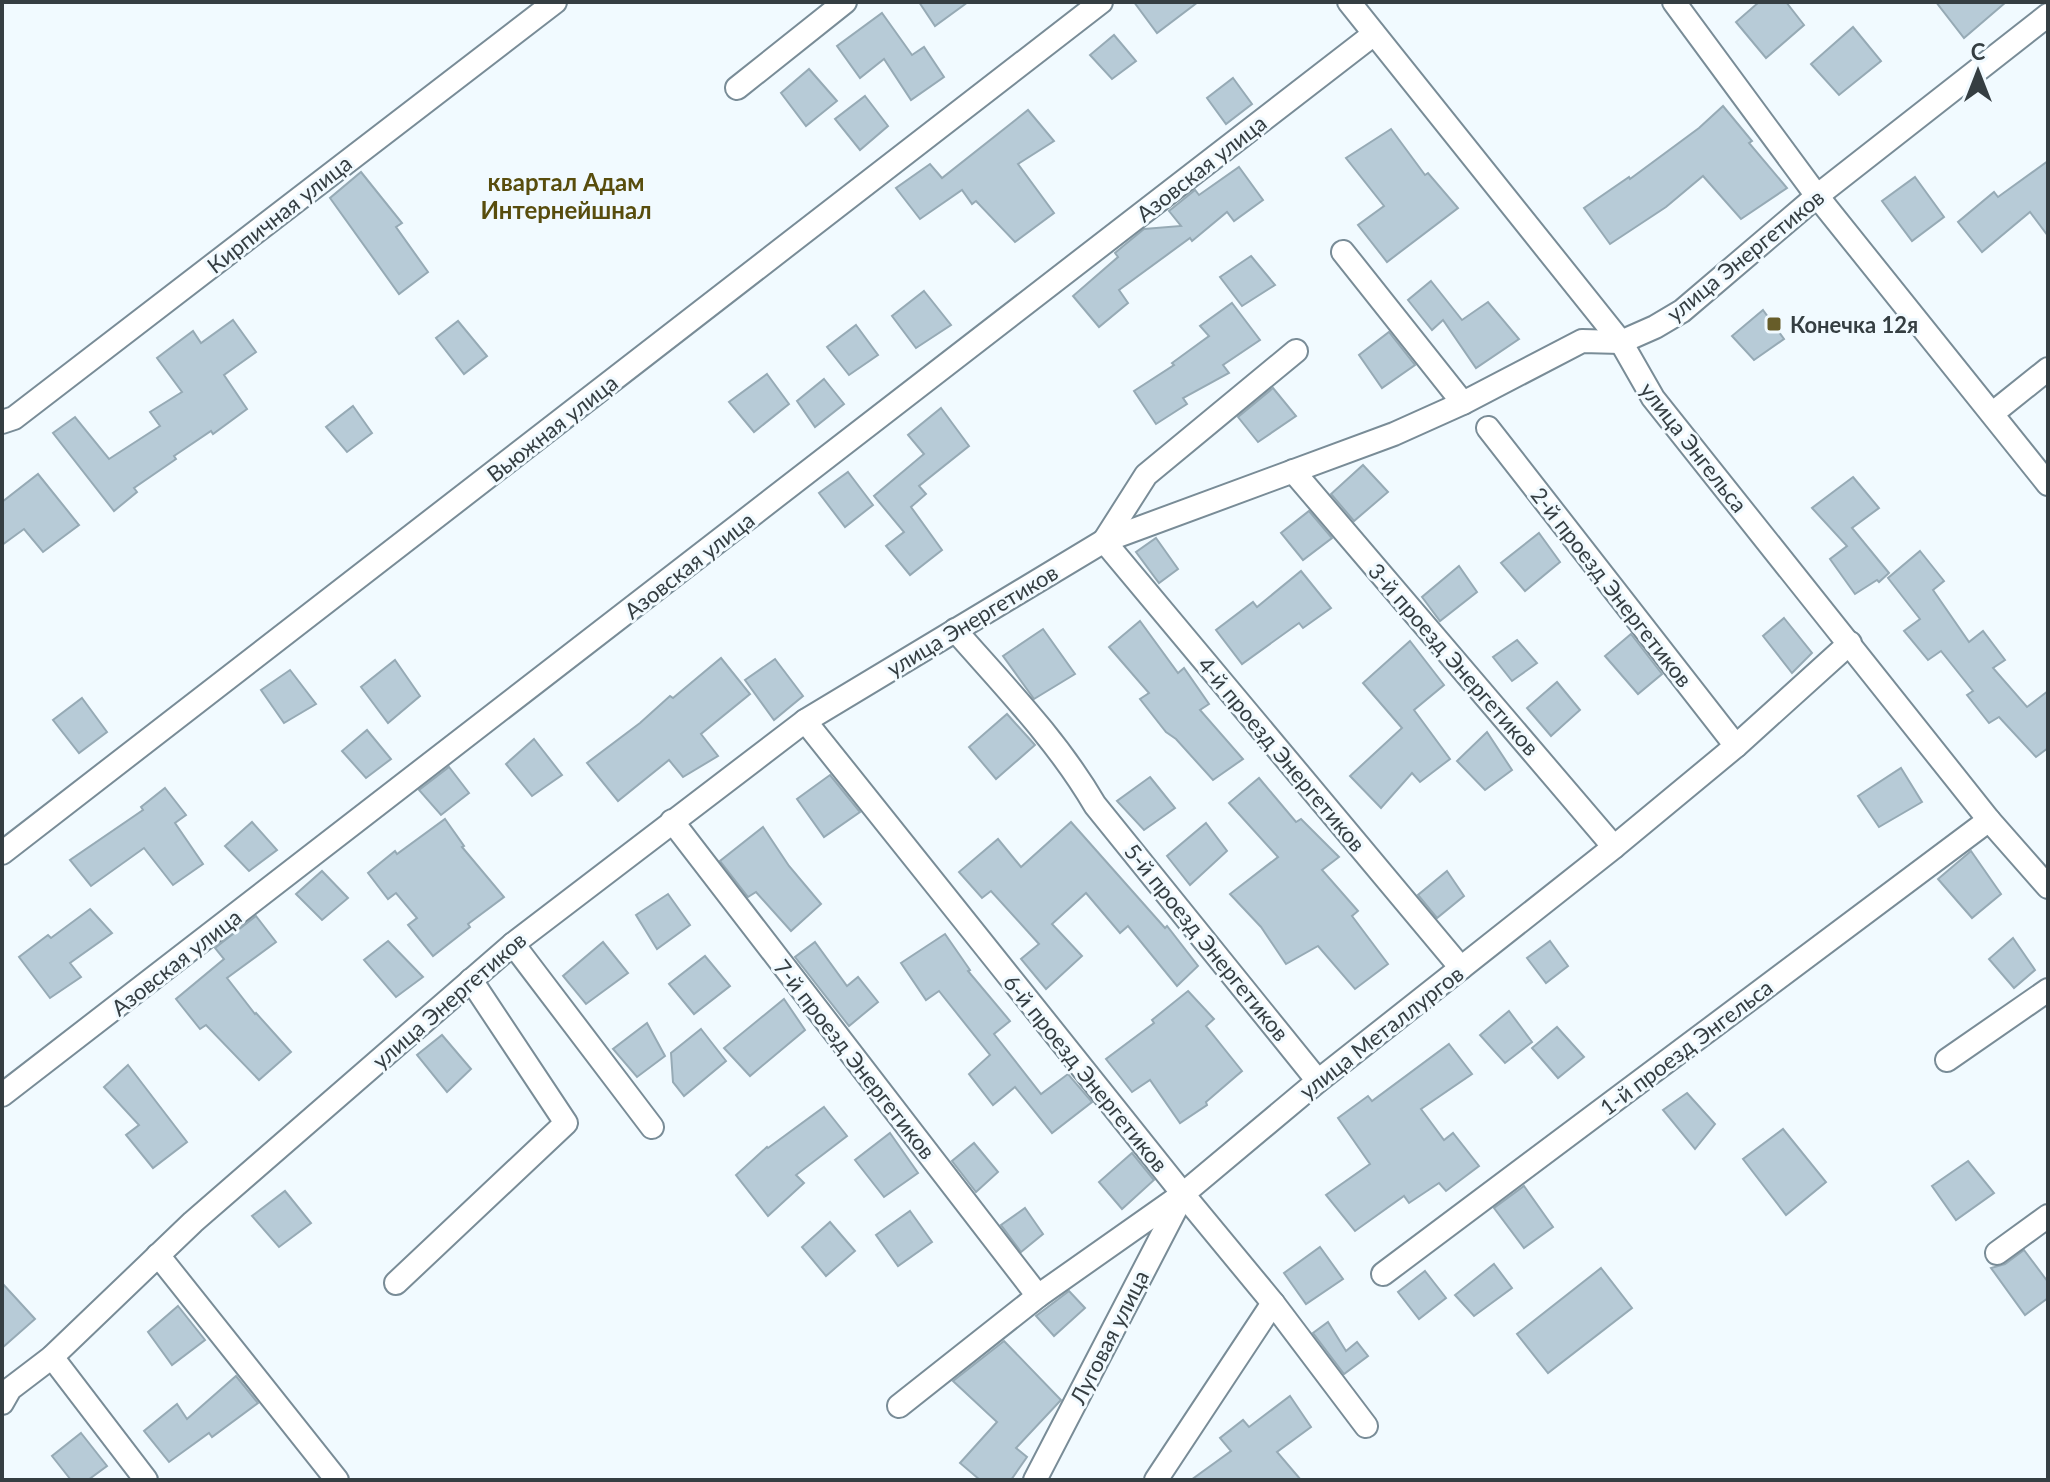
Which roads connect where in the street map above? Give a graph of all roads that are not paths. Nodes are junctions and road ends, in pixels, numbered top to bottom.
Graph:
1 (555, 2) edge
2 (845, 2) edge
3 (1101, 2) edge
4 (1349, 2) edge
5 (1674, 2) edge
6 (2048, 15) edge
7 (1374, 34) junction
8 (737, 88) dead end
9 (1817, 196) junction
10 (1343, 252) dead end
11 (1621, 342) junction
12 (1296, 351) dead end
13 (2048, 369) edge
14 (1463, 403) junction
15 (1993, 413) junction
16 (2, 422) edge
17 (1488, 428) dead end
18 (1293, 471) junction
19 (2048, 484) edge
20 (1104, 541) junction
21 (955, 630) junction
22 (1850, 643) junction
23 (805, 721) junction
24 (1736, 746) junction
25 (1989, 820) junction
26 (672, 821) junction
27 (1614, 847) junction
28 (2, 853) edge
29 (2048, 887) edge
30 (513, 944) junction
31 (1461, 968) junction
32 (471, 980) junction
33 (2048, 990) edge
34 (1947, 1060) dead end
35 (1318, 1081) junction
36 (2, 1095) edge
37 (652, 1127) dead end
38 (1183, 1194) junction
39 (2048, 1216) edge
40 (1997, 1253) dead end
41 (158, 1255) junction
42 (1383, 1274) dead end
43 (396, 1283) dead end
44 (1038, 1296) junction
45 (1273, 1303) junction
46 (52, 1357) junction
47 (2, 1403) edge
48 (899, 1406) dead end
49 (1366, 1426) dead end
50 (146, 1480) edge
51 (337, 1480) edge
52 (1035, 1480) edge
53 (1156, 1480) edge

1 - 16 street, Кирпичная улица
2 - 8 street
3 - 28 street, Вьюжная улица
4 - 7 street, улица Энгельса
5 - 9 street
6 - 9 street, улица Энергетиков
7 - 11 street, улица Энгельса
7 - 36 street, Азовская улица
9 - 11 street, улица Энергетиков
9 - 15 street
10 - 14 street
11 - 14 street, улица Энергетиков
11 - 22 street, улица Энгельса
12 - 20 street
13 - 15 street
14 - 18 street, улица Энергетиков
15 - 19 street
17 - 24 street, 2-й проезд Энергетиков
18 - 20 street, улица Энергетиков
18 - 27 street, 3-й проезд Энергетиков
20 - 21 street, улица Энергетиков
20 - 31 street, 4-й проезд Энергетиков
21 - 23 street, улица Энергетиков
21 - 35 street, 5-й проезд Энергетиков
22 - 24 street, улица Металлургов
22 - 25 street, улица Энгельса
23 - 26 street, улица Энергетиков
23 - 38 street, 6-й проезд Энергетиков
24 - 27 street, улица Металлургов
25 - 29 street, улица Энгельса
25 - 42 street, 1-й проезд Энгельса
26 - 30 street, улица Энергетиков
26 - 44 street, 7-й проезд Энергетиков
27 - 31 street, улица Металлургов
30 - 32 street, улица Энергетиков
30 - 37 street
31 - 35 street, улица Металлургов
32 - 41 street, улица Энергетиков
32 - 43 street
33 - 34 street
35 - 38 street, улица Металлургов
38 - 44 street, улица Металлургов
38 - 45 street, 6-й проезд Энергетиков
38 - 52 street, Луговая улица
39 - 40 street
41 - 46 street, улица Энергетиков
41 - 51 street
44 - 48 street, улица Металлургов
45 - 49 street, 6-й проезд Энергетиков
45 - 53 street
46 - 47 street, улица Энергетиков
46 - 50 street

